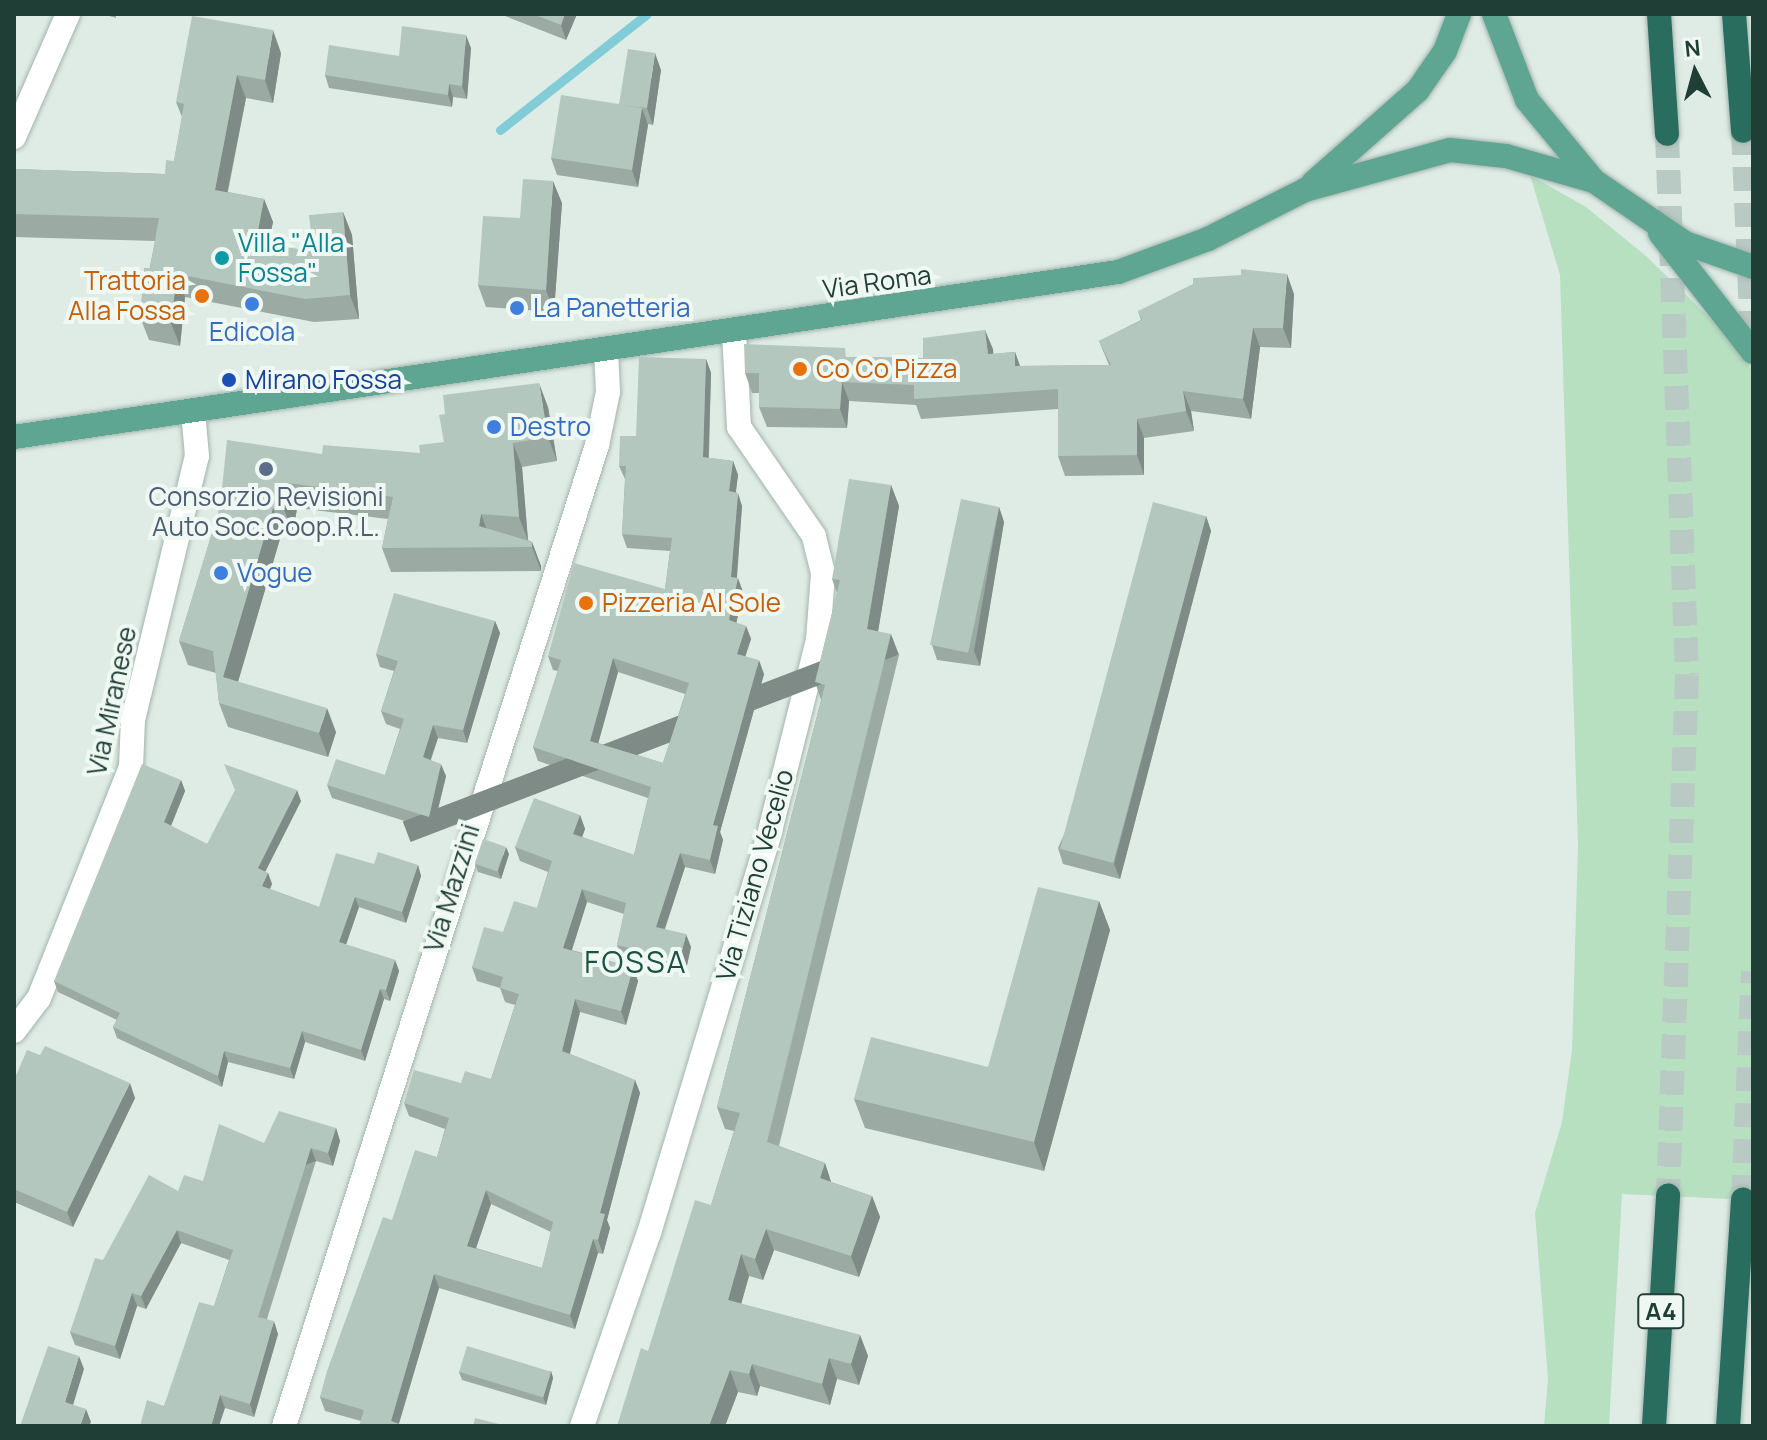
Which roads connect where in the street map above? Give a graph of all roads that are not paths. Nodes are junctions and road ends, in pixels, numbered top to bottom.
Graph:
1 (68, 14) edge
2 (1459, 14) edge
3 (1494, 14) edge
4 (1659, 14) edge
5 (1734, 14) edge
6 (1743, 131) tunnel mouth
7 (1667, 134) tunnel mouth
8 (14, 137) edge
9 (1594, 181) junction
10 (1305, 190) junction
11 (1653, 225) junction
12 (1753, 267) edge
13 (734, 330) junction
14 (606, 350) junction
15 (1753, 352) edge
16 (193, 411) junction
17 (14, 437) edge
18 (14, 1031) edge
19 (1668, 1195) tunnel mouth
20 (1743, 1199) tunnel mouth
21 (284, 1426) edge
22 (582, 1426) edge
23 (1654, 1426) edge
24 (1728, 1426) edge

1 - 8 street
2 - 10 main road
3 - 9 main road
4 - 7 highway
5 - 6 highway
9 - 10 main road
9 - 11 main road
10 - 13 main road, Via Roma
11 - 12 main road
11 - 15 main road
13 - 14 main road, Via Roma
13 - 22 street, Via Tiziano Vecelio
14 - 16 main road, Via Roma
14 - 21 street, Via Mazzini
16 - 17 main road
16 - 18 street, Via Miranese
19 - 23 highway, A4
20 - 24 highway

